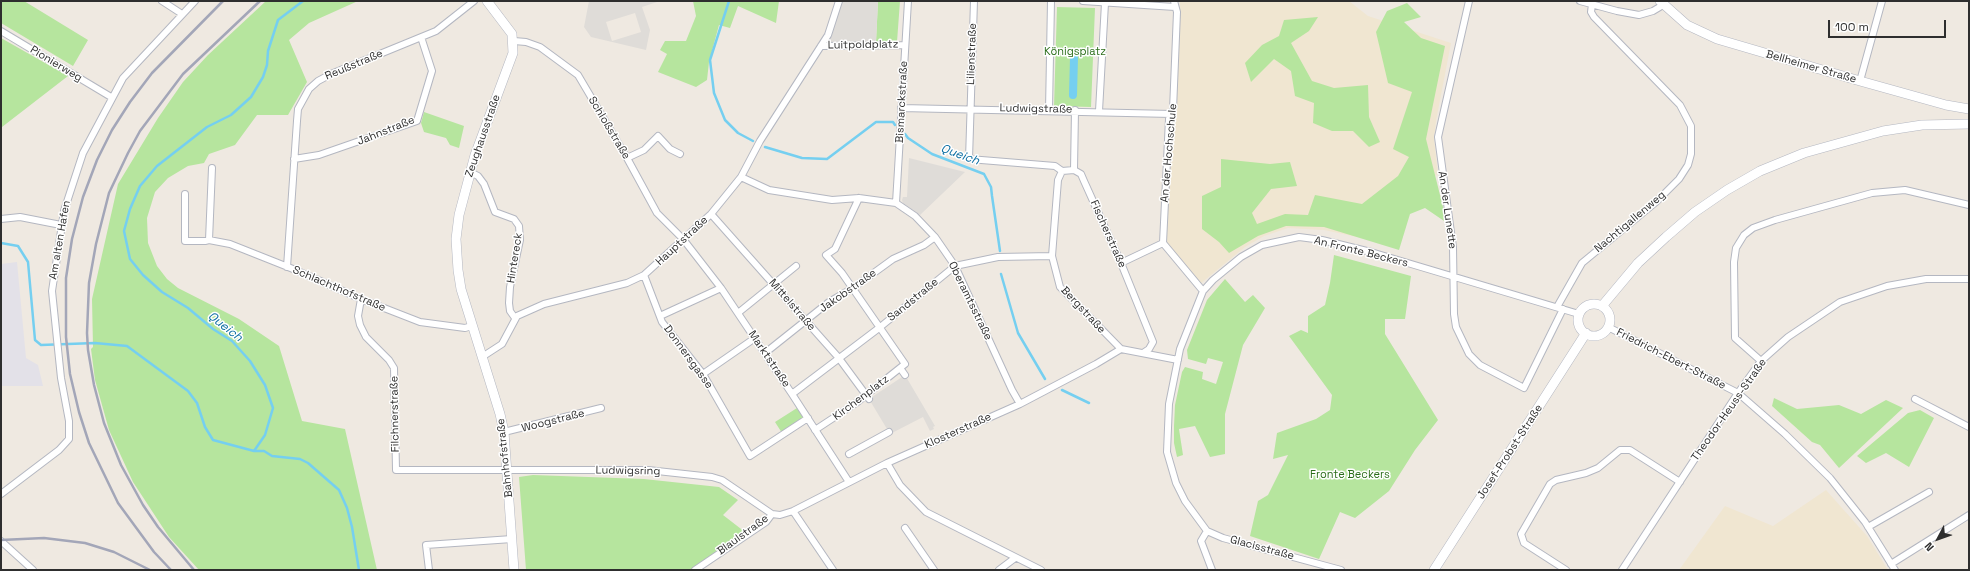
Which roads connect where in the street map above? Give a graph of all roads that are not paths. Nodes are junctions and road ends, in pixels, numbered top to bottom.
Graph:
1 (162, 1) edge
2 (195, 1) edge
3 (474, 1) edge
4 (487, 1) edge
5 (839, 1) edge
6 (908, 1) edge
7 (974, 1) edge
8 (1051, 1) edge
9 (1083, 1) edge
10 (1469, 1) edge
11 (1580, 1) edge
12 (1882, 1) edge
13 (1105, 3) junction
14 (1661, 3) edge
15 (1175, 4) edge
16 (1592, 4) junction
17 (182, 14) junction
18 (1, 31) edge
19 (421, 37) junction
20 (514, 41) junction
21 (904, 45) junction
22 (821, 46) junction
23 (1860, 81) junction
24 (111, 97) junction
25 (901, 108) junction
26 (970, 108) junction
27 (1969, 109) edge
28 (1049, 110) junction
29 (1075, 110) junction
30 (1099, 111) junction
31 (1172, 114) junction
32 (1969, 124) edge
33 (680, 154) dead end
34 (627, 158) junction
35 (294, 159) junction
36 (212, 168) dead end
37 (1074, 170) junction
38 (1062, 171) junction
39 (470, 172) junction
40 (741, 177) junction
41 (185, 194) dead end
42 (859, 198) junction
43 (896, 203) junction
44 (1969, 206) edge
45 (711, 214) junction
46 (1, 219) edge
47 (61, 225) junction
48 (935, 236) junction
49 (683, 239) junction
50 (209, 240) junction
51 (1163, 243) junction
52 (1052, 256) junction
53 (1121, 263) junction
54 (287, 266) junction
55 (796, 266) dead end
56 (955, 266) junction
57 (644, 275) junction
58 (1453, 277) junction
59 (1969, 279) edge
60 (773, 284) junction
61 (721, 288) junction
62 (853, 288) junction
63 (1203, 291) junction
64 (360, 299) junction
65 (1602, 306) junction
66 (1560, 308) junction
67 (738, 313) junction
68 (1579, 314) junction
69 (660, 316) junction
70 (515, 318) junction
71 (806, 321) junction
72 (472, 326) junction
73 (1608, 327) junction
74 (878, 328) junction
75 (1586, 333) junction
76 (755, 338) junction
77 (1121, 349) junction
78 (765, 353) junction
79 (1143, 353) junction
80 (482, 357) junction
81 (838, 357) junction
82 (1178, 360) junction
83 (1761, 361) junction
84 (902, 366) junction
85 (703, 374) junction
86 (905, 375) dead end
87 (1738, 393) junction
88 (792, 394) junction
89 (868, 397) junction
90 (1915, 399) dead end
91 (1020, 404) junction
92 (601, 408) dead end
93 (808, 418) junction
94 (1969, 427) edge
95 (815, 430) junction
96 (504, 432) junction
97 (886, 434) dead end
98 (849, 454) dead end
99 (887, 463) junction
100 (396, 470) joint
101 (507, 470) junction
102 (849, 482) junction
103 (1680, 482) junction
104 (1929, 492) dead end
105 (1, 494) edge
106 (793, 511) junction
107 (772, 514) junction
108 (1969, 515) edge
109 (1868, 527) junction
110 (905, 528) dead end
111 (1207, 531) junction
112 (512, 539) junction
113 (1, 541) edge
114 (1015, 558) junction
115 (1893, 567) edge
116 (33, 570) edge
117 (429, 570) edge
118 (514, 570) edge
119 (694, 570) edge
120 (833, 570) edge
121 (934, 570) edge
122 (999, 570) edge
123 (1041, 570) edge
124 (1212, 570) edge
125 (1341, 570) edge
126 (1434, 570) edge
127 (1566, 570) edge
128 (1622, 570) edge

1 - 17 street
2 - 17 street, Am alten Hafen
3 - 19 street, Reußstraße
4 - 20 street
5 - 22 street, Luitpoldplatz
6 - 21 street, Bismarckstraße
7 - 26 street, Lilienstraße
8 - 28 street
9 - 13 street
10 - 58 street, An der Lunette
11 - 16 street
12 - 23 street
13 - 15 street
13 - 30 street
14 - 16 street
14 - 23 street, Bellheimer Straße
15 - 31 street, An der Hochschule
16 - 66 street, Nachtigallenweg
17 - 24 street, Am alten Hafen
18 - 24 street, Pionierweg
19 - 35 street, Reußstraße
19 - 35 street, Jahnstraße
20 - 34 street, Schloßstraße
20 - 39 street, Zeughausstraße
21 - 22 street, Luitpoldplatz
21 - 25 street, Bismarckstraße
22 - 40 street, Hauptstraße
23 - 27 street, Bellheimer Straße
24 - 47 street, Am alten Hafen
25 - 26 street, Ludwigstraße
25 - 43 street, Bismarckstraße
26 - 28 street, Ludwigstraße
26 - 38 street, Lilienstraße
28 - 29 street, Ludwigstraße
29 - 30 street, Ludwigstraße
29 - 37 street
30 - 31 street, Ludwigstraße
31 - 51 street, An der Hochschule
32 - 65 street
33 - 34 street
34 - 49 street, Schloßstraße
35 - 54 street, Reußstraße
36 - 50 street
37 - 38 street
37 - 53 street, Fischerstraße
38 - 52 street, Bergstraße
39 - 70 street, Hintereck
39 - 72 street, Zeughausstraße
40 - 42 street, Oberamtsstraße
40 - 45 street, Hauptstraße
41 - 50 street, Schlachthofstraße
42 - 43 street, Oberamtsstraße
42 - 62 street
43 - 48 street, Oberamtsstraße
44 - 83 street
45 - 49 street, Hauptstraße
45 - 60 street, Mittelstraße
46 - 47 street
47 - 105 street, Am alten Hafen
48 - 56 street, Oberamtsstraße
48 - 62 street, Jakobstraße
49 - 57 street, Hauptstraße
49 - 61 street, Marktstraße
50 - 54 street, Schlachthofstraße
51 - 53 street
51 - 63 street
52 - 56 street, Sandstraße
52 - 77 street, Bergstraße
53 - 79 street, Fischerstraße
54 - 64 street, Schlachthofstraße
55 - 60 street
56 - 74 street, Sandstraße
56 - 91 street, Oberamtsstraße
57 - 69 street, Donnersgasse
57 - 70 street, Hauptstraße
58 - 63 street, An Fronte Beckers
58 - 66 street, An Fronte Beckers
58 - 66 street, An der Lunette
59 - 83 street, Theodor-Heuss-Straße
60 - 67 street
60 - 71 street, Mittelstraße
61 - 67 street, Marktstraße
61 - 69 street
62 - 71 street, Jakobstraße
62 - 74 street
63 - 82 street, An Fronte Beckers
64 - 72 street, Schlachthofstraße
64 - 100 street, Filchnerstraße
65 - 68 street
65 - 73 street
66 - 68 street, An Fronte Beckers
67 - 76 street, Marktstraße
68 - 75 street
69 - 85 street, Donnersgasse
70 - 80 street
71 - 78 street, Jakobstraße
71 - 81 street, Mittelstraße
72 - 80 street, Bahnhofstraße
73 - 75 street
73 - 87 street, Friedrich-Ebert-Straße
74 - 81 street, Sandstraße
74 - 84 street
75 - 126 street, Josef-Probst-Straße
76 - 78 street, Marktstraße
76 - 85 street
77 - 79 street
77 - 91 street, Klosterstraße
78 - 88 street, Marktstraße
79 - 82 street
80 - 96 street, Bahnhofstraße
81 - 88 street, Sandstraße
81 - 89 street, Mittelstraße
82 - 111 street, An Fronte Beckers
83 - 87 street, Theodor-Heuss-Straße
84 - 86 street
84 - 89 street, Kirchenplatz
85 - 93 street, Donnersgasse
87 - 103 street, Theodor-Heuss-Straße
87 - 109 street, Friedrich-Ebert-Straße
88 - 93 street, Marktstraße
89 - 95 street, Kirchenplatz
90 - 94 street
91 - 99 street, Klosterstraße
92 - 96 street, Woogstraße
93 - 95 street, Marktstraße
95 - 102 street, Marktstraße
96 - 101 street, Bahnhofstraße
97 - 98 street
99 - 102 street, Klosterstraße
99 - 114 street
100 - 101 street, Ludwigsring
101 - 107 street, Ludwigsring
101 - 112 street, Bahnhofstraße
102 - 106 street, Klosterstraße
103 - 127 street
103 - 128 street, Theodor-Heuss-Straße
104 - 109 street
106 - 107 street, Klosterstraße
106 - 120 street
107 - 119 street, Blaulstraße
108 - 115 street
109 - 115 street, Friedrich-Ebert-Straße
110 - 121 street
111 - 124 street
111 - 125 street, Glacisstraße
112 - 117 street
112 - 118 street, Bahnhofstraße
113 - 116 street
114 - 122 street
114 - 123 street

